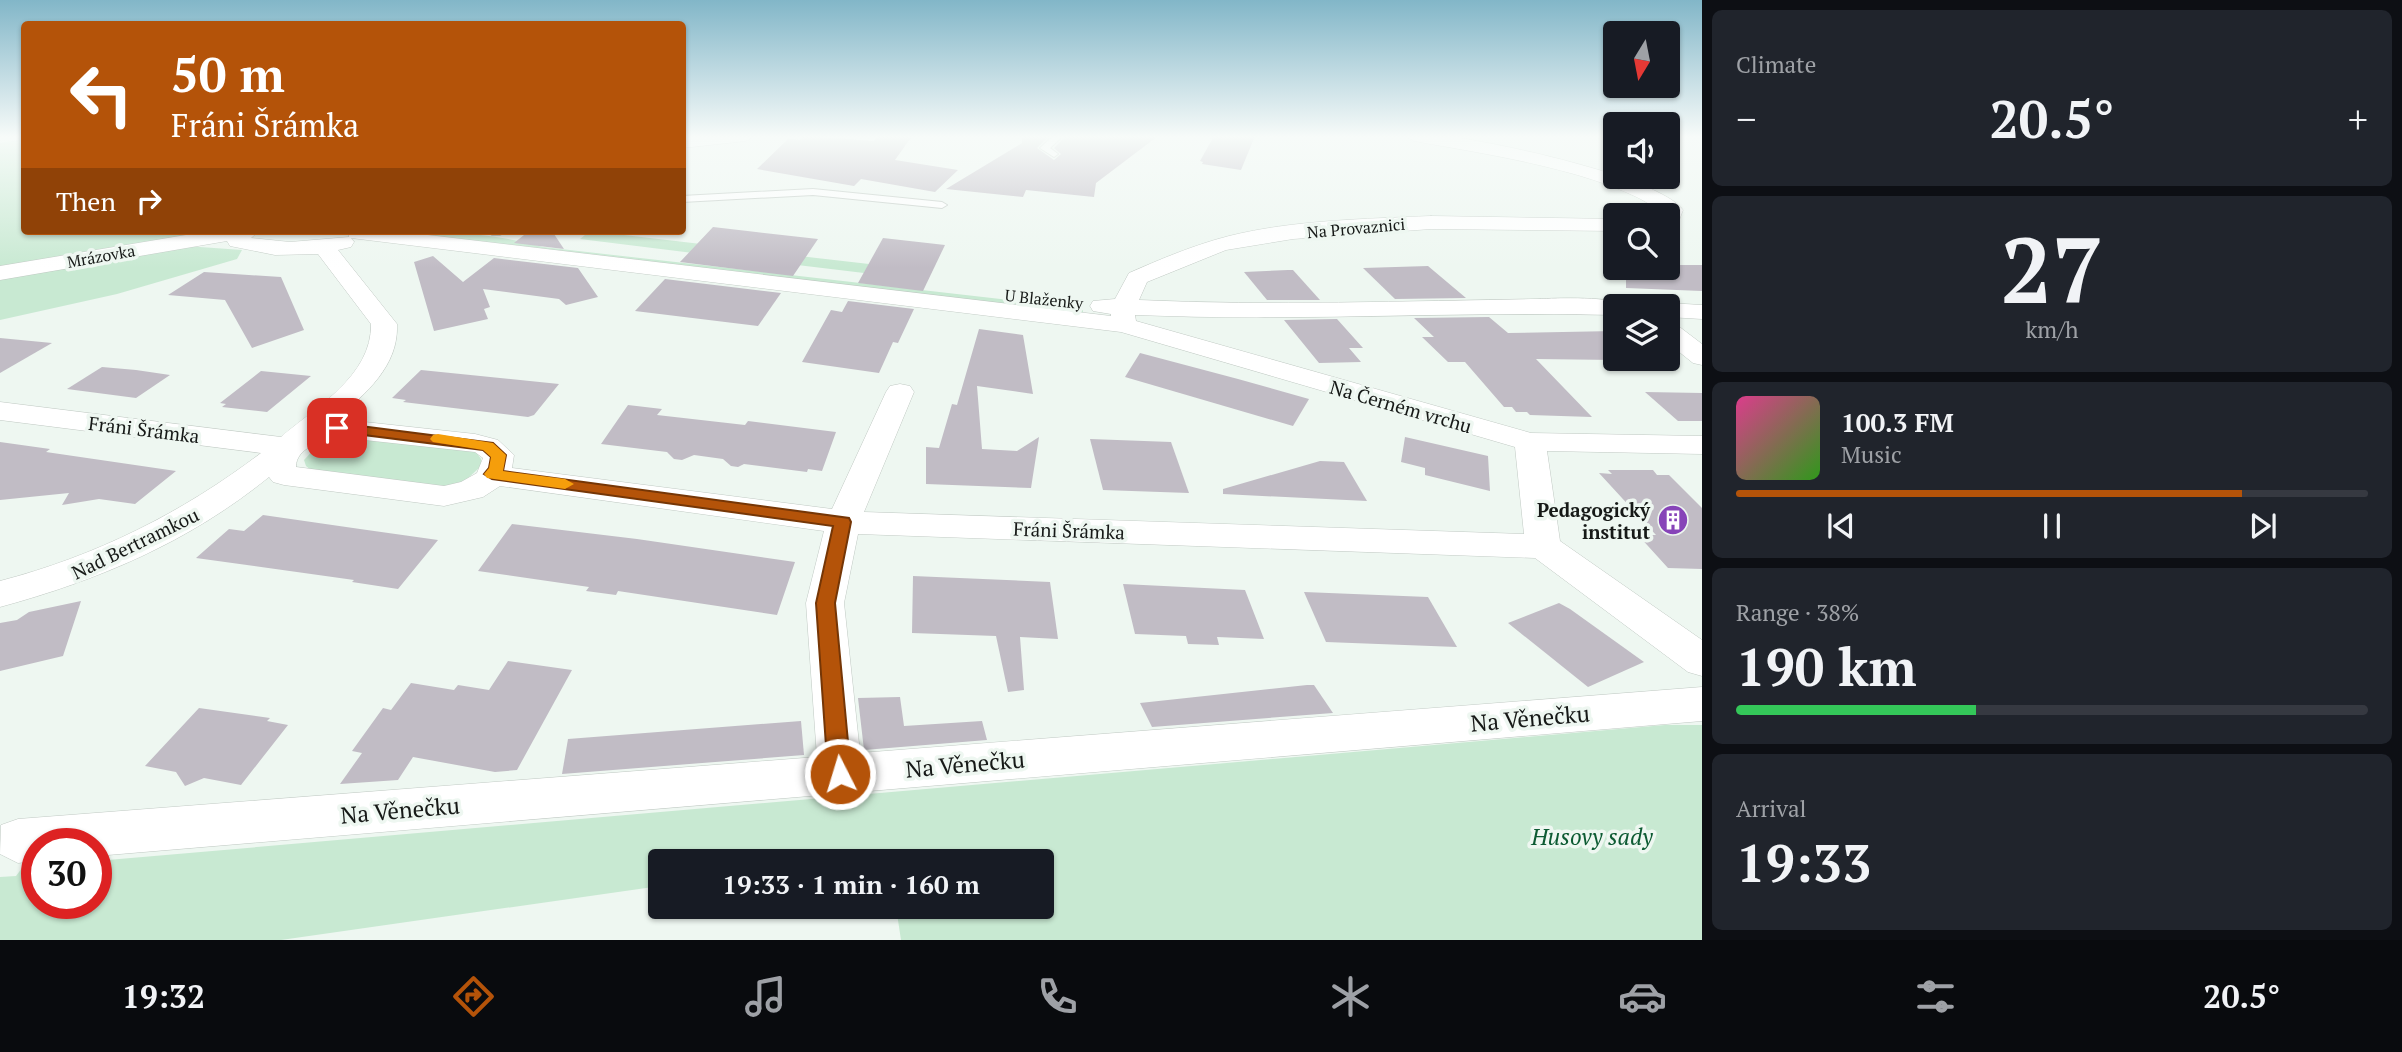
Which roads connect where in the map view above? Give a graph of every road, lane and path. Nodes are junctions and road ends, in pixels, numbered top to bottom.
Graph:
1 (1607, 180) edge
2 (686, 199) edge
3 (1666, 203) edge
4 (943, 205) dead end
5 (1603, 225) edge
6 (223, 235) edge
7 (242, 235) edge
8 (354, 235) edge
9 (385, 235) edge
10 (516, 235) edge
11 (324, 247) junction
12 (0, 273) edge
13 (1603, 308) edge
14 (1680, 311) edge
15 (1702, 312) edge
16 (1123, 316) junction
17 (1680, 340) edge
18 (1702, 357) edge
19 (900, 393) dead end
20 (0, 411) edge
21 (1530, 442) junction
22 (1702, 445) edge
23 (289, 447) junction
24 (492, 474) junction
25 (843, 522) junction
26 (1543, 546) junction
27 (0, 594) edge
28 (1702, 661) edge
29 (1702, 704) edge
30 (840, 774) junction
31 (18, 841) dead end

1 - 3 street
2 - 4 lane
5 - 16 street, Na Provaznici
6 - 12 street, Mrázovka
7 - 11 street
8 - 11 street
9 - 16 street, U Blaženky
10 - 16 street, U Blaženky
11 - 23 street, Nad Bertramkou
13 - 16 street, U Blaženky
14 - 15 street
16 - 21 street, Na Černém vrchu
17 - 18 street
19 - 25 street
20 - 23 street, Fráni Šrámka
21 - 22 street, Na Černém vrchu
21 - 26 street
23 - 24 street
23 - 24 street
23 - 27 street, Nad Bertramkou
24 - 25 street, Fráni Šrámka
25 - 26 street, Fráni Šrámka
25 - 30 street
26 - 28 street
29 - 30 street, Na Věnečku
30 - 31 street, Na Věnečku

